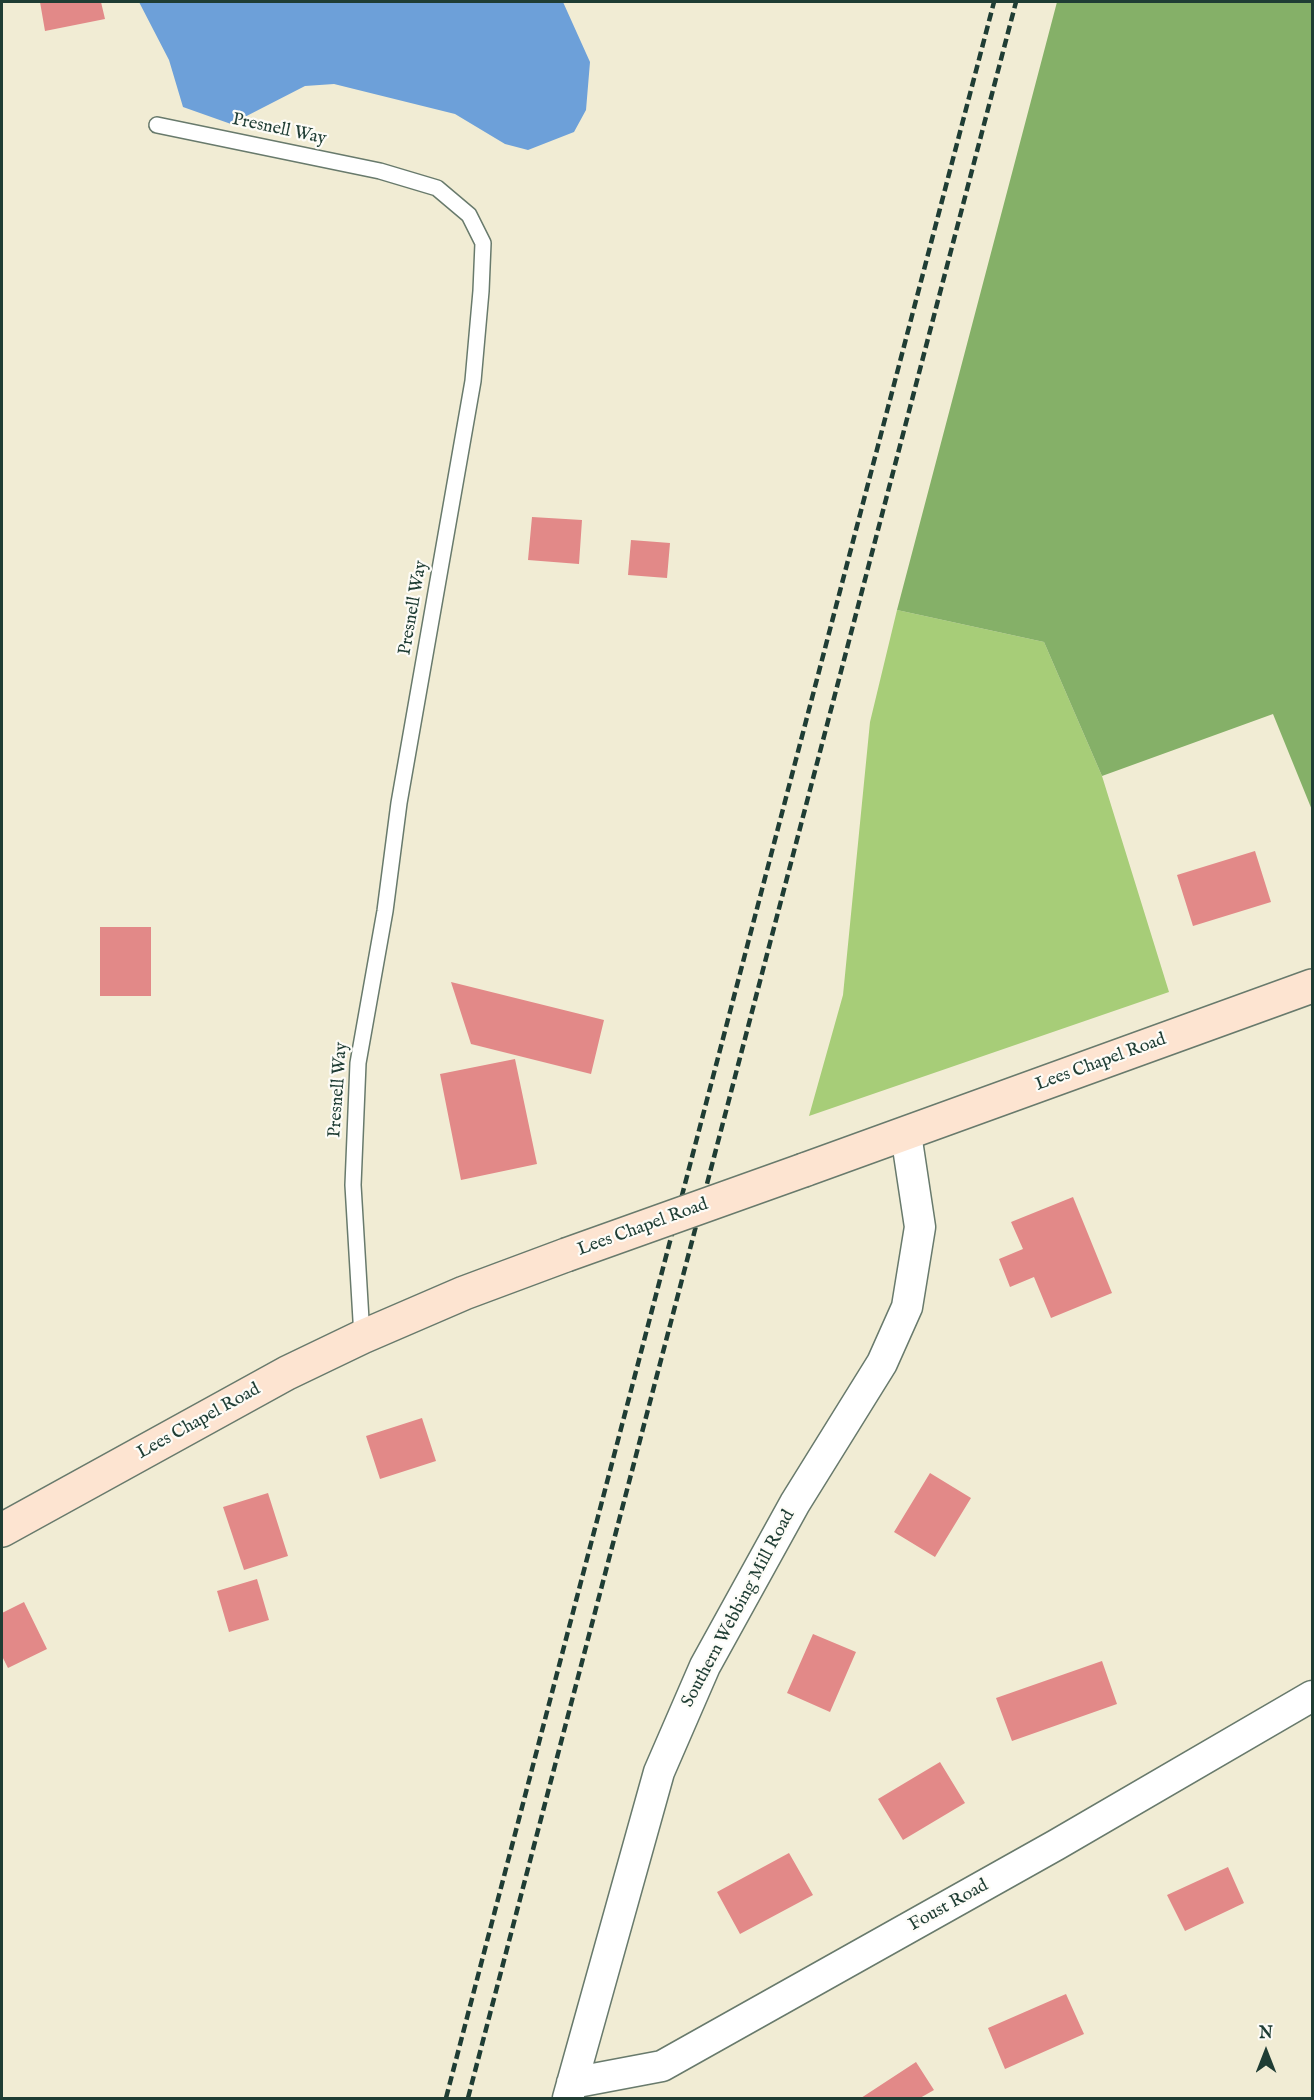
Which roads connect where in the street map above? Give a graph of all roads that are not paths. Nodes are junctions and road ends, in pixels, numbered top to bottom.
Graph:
1 (157, 125) dead end
2 (1312, 986) edge
3 (906, 1134) junction
4 (362, 1337) junction
5 (2, 1530) edge
6 (1312, 1696) edge
7 (570, 2091) edge

1 - 4 lane, Presnell Way
2 - 3 main road, Lees Chapel Road
3 - 4 main road, Lees Chapel Road, bridge
3 - 7 street, Southern Webbing Mill Road
4 - 5 main road, Lees Chapel Road
6 - 7 street, Foust Road

